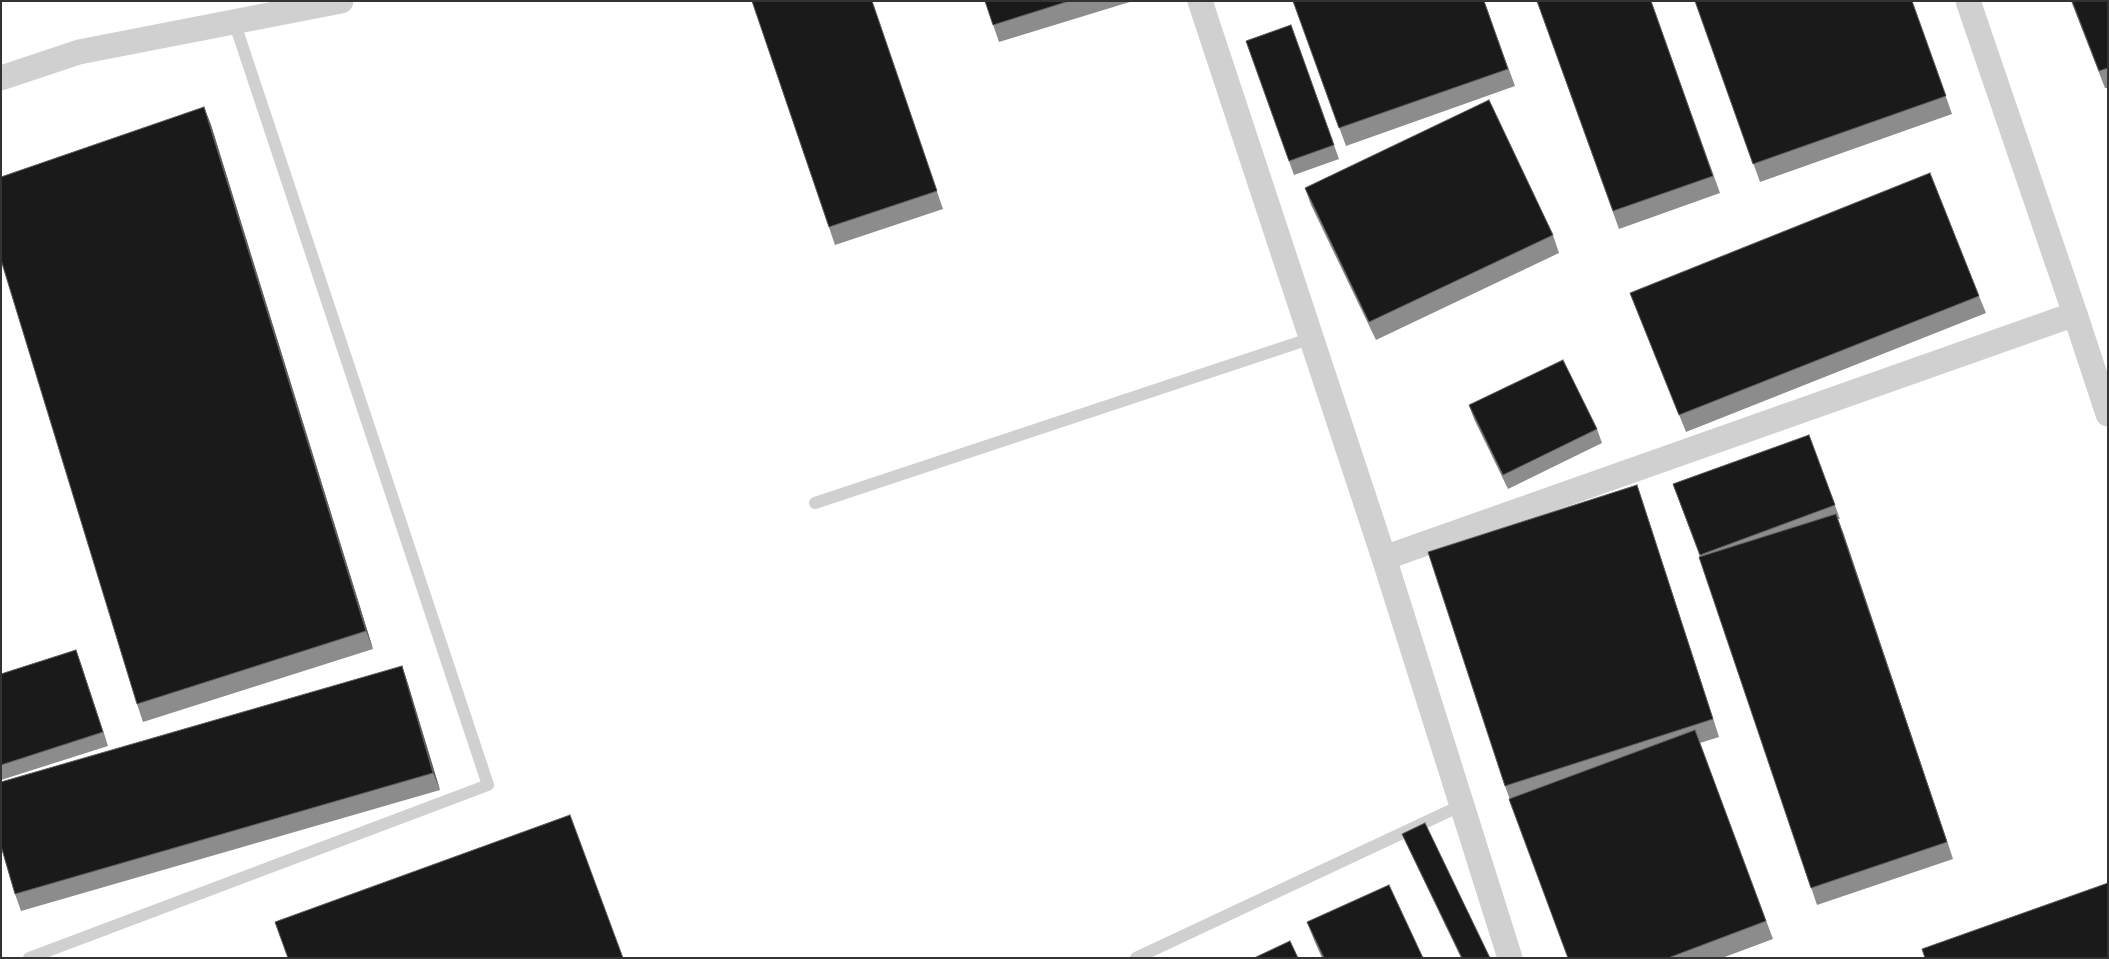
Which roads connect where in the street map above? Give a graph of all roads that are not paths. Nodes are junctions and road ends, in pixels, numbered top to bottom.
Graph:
1 (341, 1) edge
2 (1200, 1) edge
3 (1968, 1) edge
4 (234, 21) junction
5 (1, 78) edge
6 (2075, 314) junction
7 (1312, 338) junction
8 (2108, 414) edge
9 (815, 503) dead end
10 (1384, 558) junction
11 (1462, 805) junction
12 (29, 958) edge
13 (1136, 958) edge
14 (1510, 958) edge

1 - 4 street
2 - 7 street
3 - 6 street
4 - 5 street
4 - 12 lane
6 - 8 street
6 - 10 street
7 - 9 lane
7 - 10 street
10 - 11 street
11 - 13 lane
11 - 14 street

